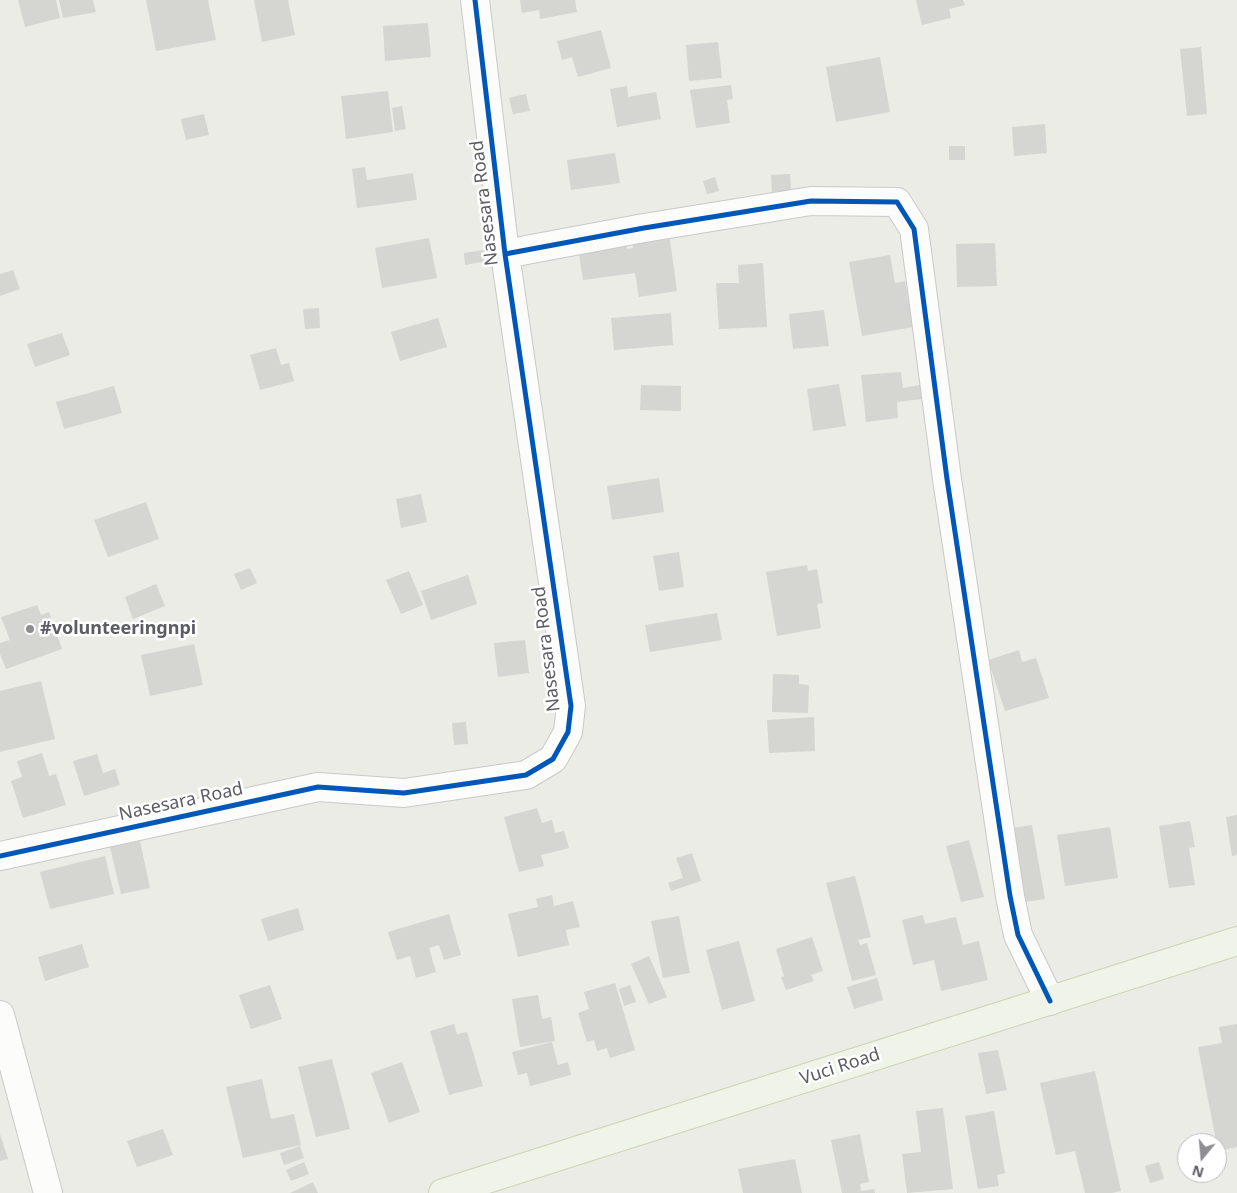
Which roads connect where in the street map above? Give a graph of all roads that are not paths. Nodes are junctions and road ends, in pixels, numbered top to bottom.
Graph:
1 (475, 0) edge
2 (505, 254) junction
3 (0, 856) edge
4 (1237, 941) edge
5 (1050, 1001) junction
6 (0, 1015) edge
7 (48, 1193) edge
8 (443, 1193) edge

1 - 2 street, Nasesara Road
2 - 3 street, Nasesara Road
2 - 5 street
4 - 5 main road, Vuci Road
5 - 8 main road, Vuci Road
6 - 7 street

